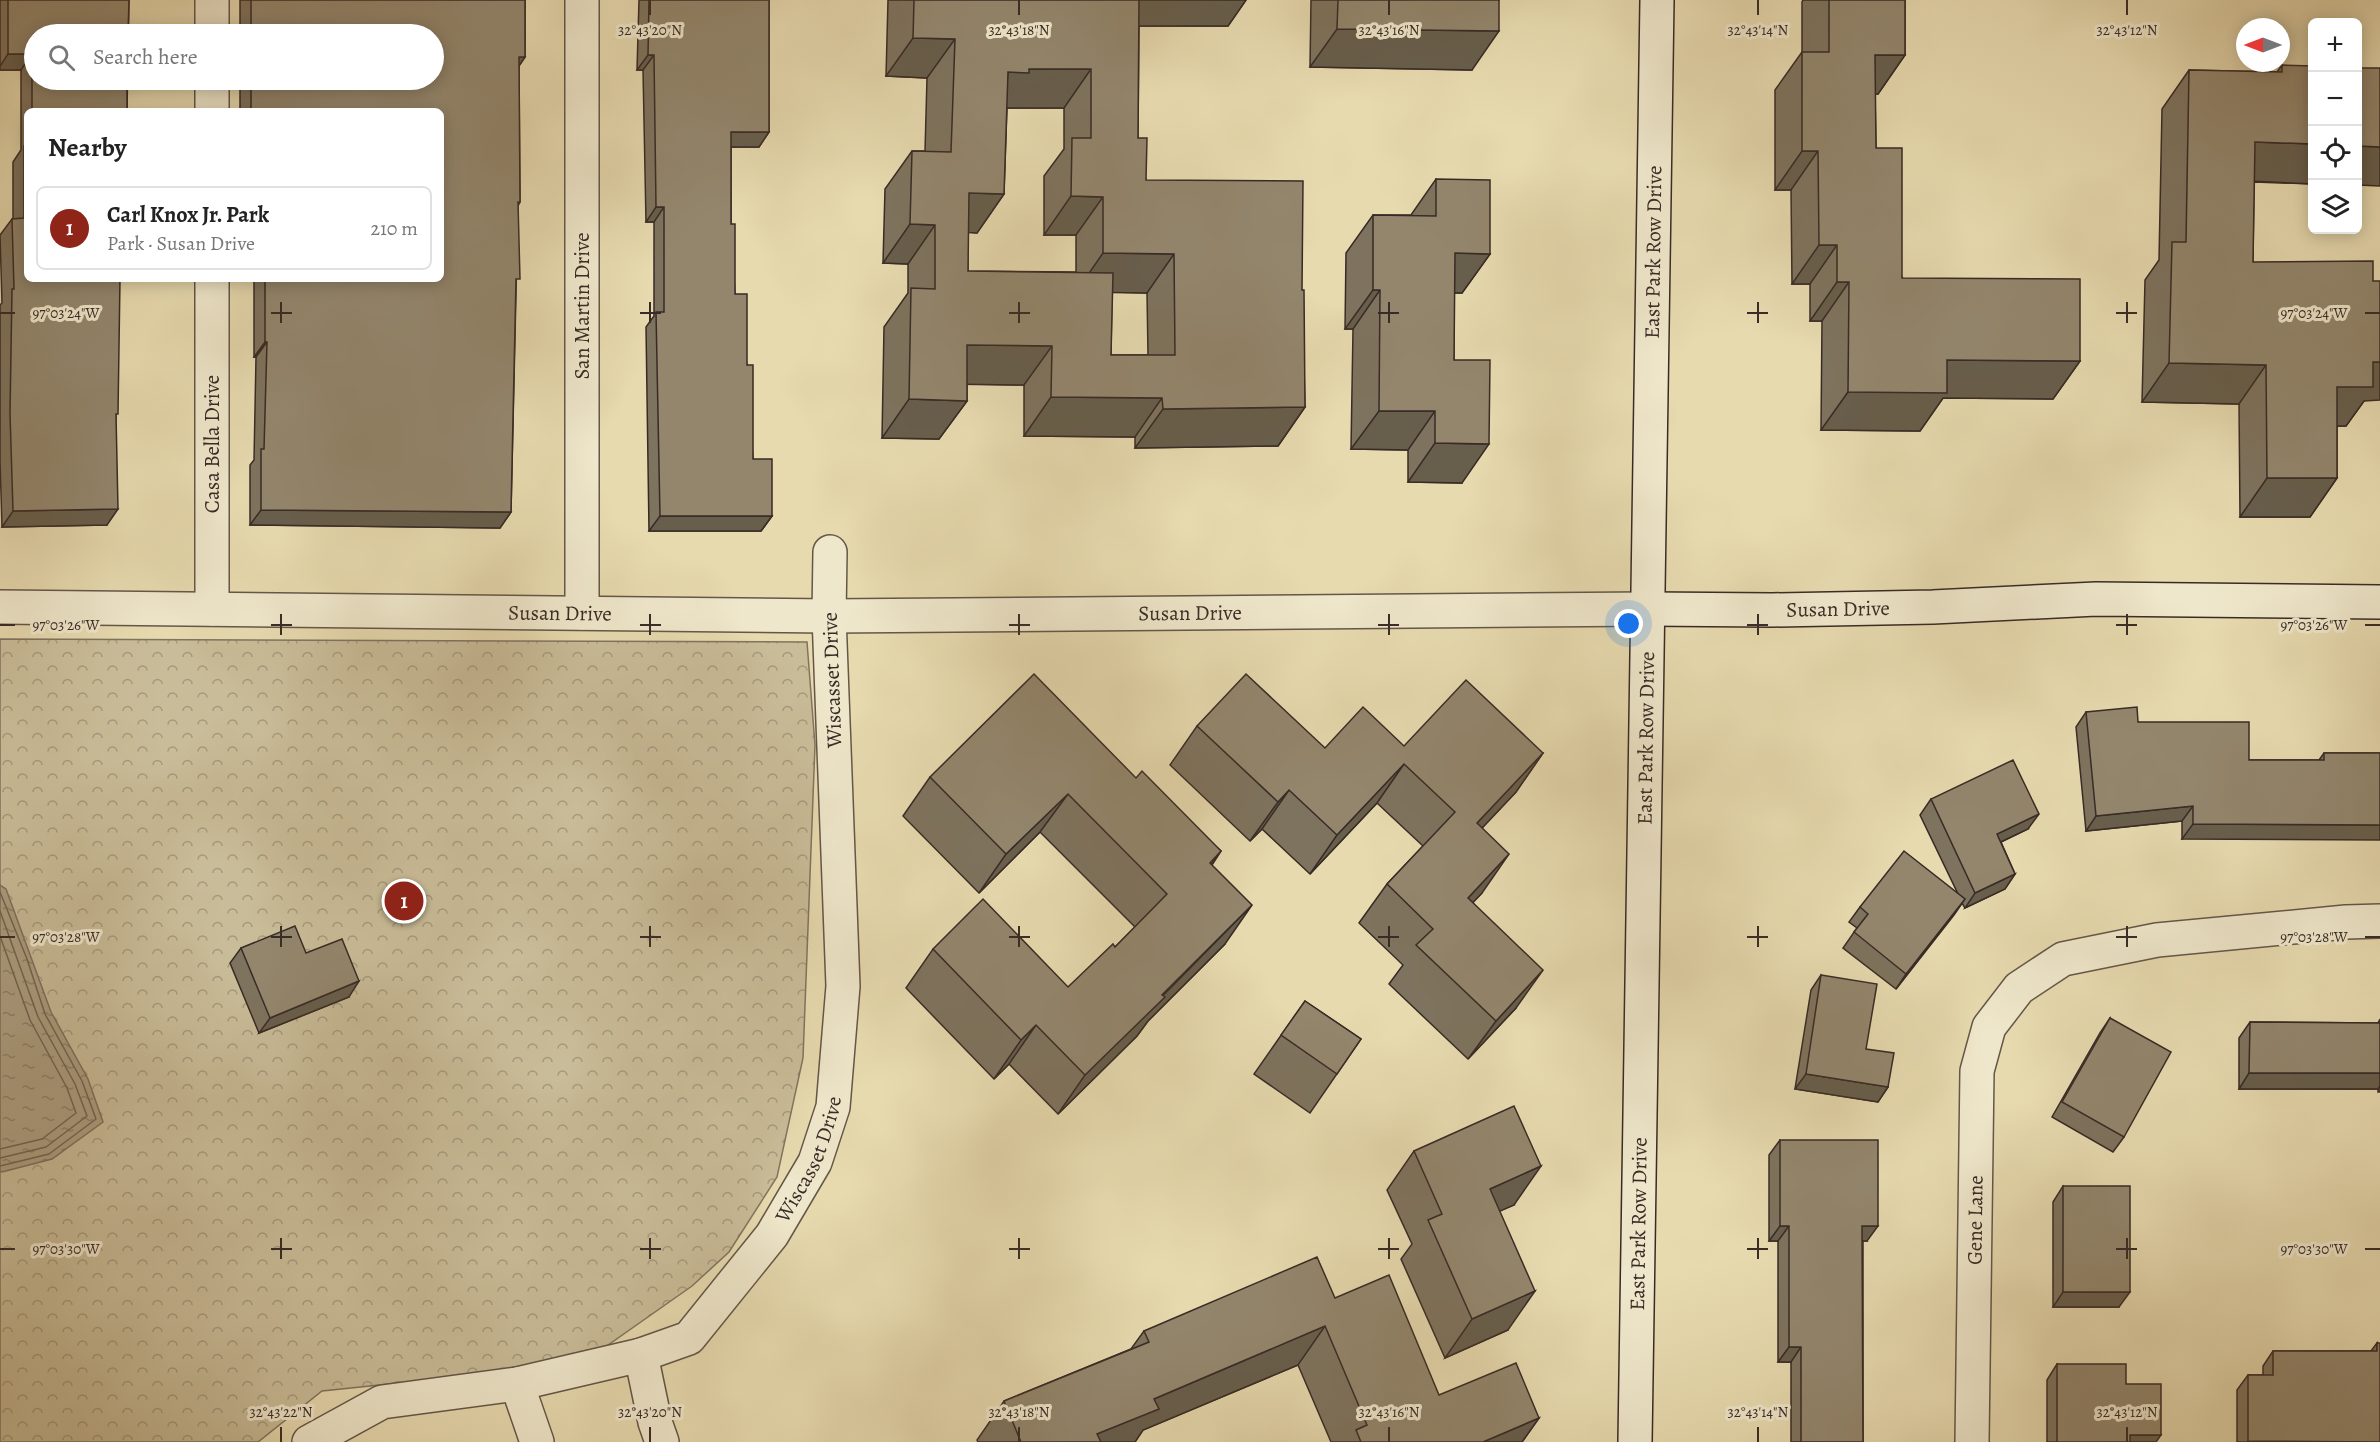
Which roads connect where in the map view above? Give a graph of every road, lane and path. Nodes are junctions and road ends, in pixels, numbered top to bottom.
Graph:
1 (212, 0) edge
2 (582, 0) edge
3 (1656, 0) edge
4 (212, 24) edge
5 (212, 90) edge
6 (212, 108) edge
7 (212, 282) edge
8 (830, 552) dead end
9 (2380, 602) edge
10 (0, 607) edge
11 (212, 609) junction
12 (1648, 609) junction
13 (582, 613) junction
14 (829, 616) junction
15 (2380, 921) edge
16 (641, 1356) junction
17 (517, 1384) junction
18 (309, 1442) edge
19 (537, 1442) edge
20 (662, 1442) edge
21 (1635, 1442) edge
22 (1972, 1442) edge

1 - 4 street
2 - 13 street, San Martin Drive
3 - 12 street, East Park Row Drive
5 - 6 street
7 - 11 street, Casa Bella Drive
8 - 14 street, Wiscasset Drive
9 - 12 street, Susan Drive
10 - 11 street, Susan Drive
11 - 13 street, Susan Drive
12 - 14 street, Susan Drive
12 - 21 street, East Park Row Drive
13 - 14 street, Susan Drive
14 - 16 street, Wiscasset Drive
15 - 22 street, Gene Lane
16 - 17 street, Wiscasset Drive
16 - 20 street
17 - 18 street, Wiscasset Drive
17 - 19 street

